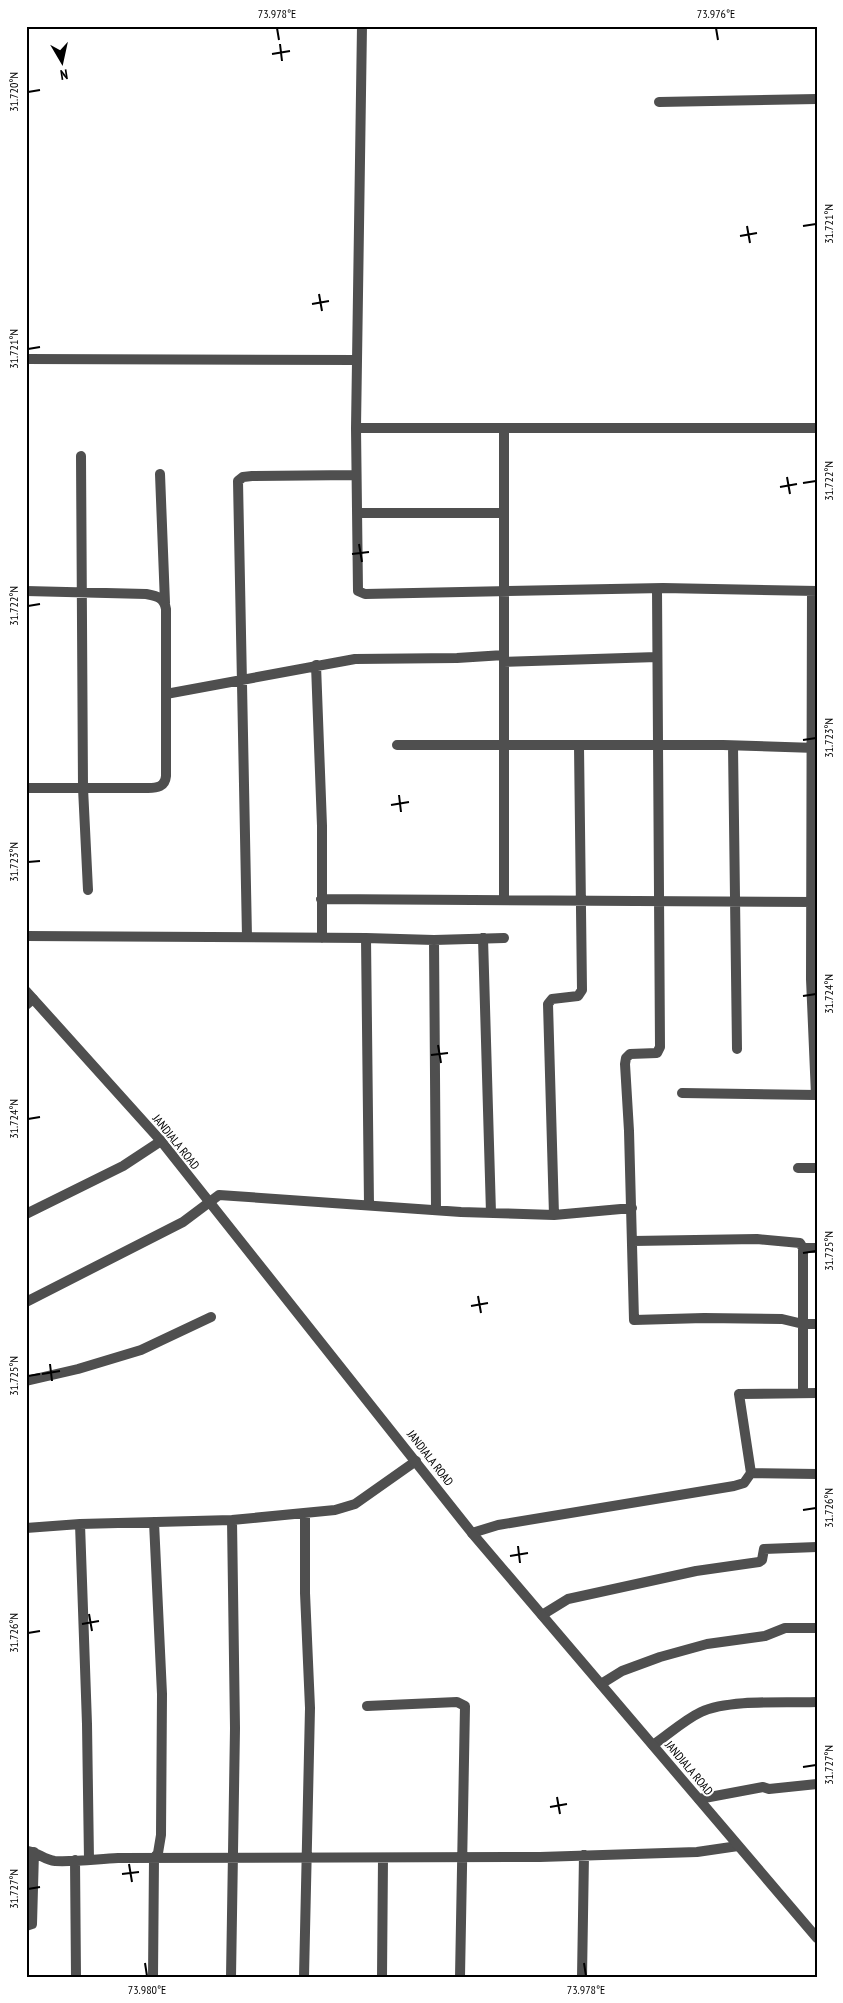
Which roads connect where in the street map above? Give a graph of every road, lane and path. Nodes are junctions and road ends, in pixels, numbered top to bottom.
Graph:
1 (362, 26) edge
2 (817, 99) edge
3 (659, 102) dead end
4 (26, 360) edge
5 (357, 360) junction
6 (356, 428) junction
7 (504, 428) junction
8 (817, 428) edge
9 (81, 456) dead end
10 (160, 474) dead end
11 (356, 475) junction
12 (357, 513) junction
13 (504, 513) junction
14 (657, 588) junction
15 (26, 591) edge
16 (814, 591) edge
17 (82, 592) junction
18 (504, 592) junction
19 (165, 602) junction
20 (657, 656) junction
21 (504, 658) junction
22 (316, 665) junction
23 (242, 679) junction
24 (166, 694) junction
25 (397, 745) dead end
26 (504, 746) junction
27 (579, 746) junction
28 (657, 746) junction
29 (734, 746) junction
30 (814, 748) edge
31 (26, 788) edge
32 (83, 788) junction
33 (814, 826) edge
34 (88, 890) dead end
35 (321, 899) junction
36 (504, 900) junction
37 (582, 901) junction
38 (658, 902) junction
39 (735, 902) junction
40 (814, 902) edge
41 (26, 936) edge
42 (247, 937) junction
43 (322, 938) junction
44 (366, 938) junction
45 (483, 938) junction
46 (504, 938) dead end
47 (434, 940) junction
48 (814, 979) edge
49 (28, 998) edge
50 (737, 1049) dead end
51 (682, 1093) dead end
52 (816, 1095) edge
53 (161, 1141) junction
54 (798, 1168) dead end
55 (817, 1168) edge
56 (208, 1202) junction
57 (369, 1205) junction
58 (632, 1208) junction
59 (436, 1210) junction
60 (492, 1213) junction
61 (26, 1214) edge
62 (554, 1214) junction
63 (633, 1241) junction
64 (803, 1248) junction
65 (817, 1248) edge
66 (26, 1302) edge
67 (211, 1317) dead end
68 (803, 1324) junction
69 (817, 1324) edge
70 (26, 1382) edge
71 (803, 1393) junction
72 (817, 1393) edge
73 (416, 1461) junction
74 (751, 1473) junction
75 (817, 1474) edge
76 (305, 1513) junction
77 (232, 1520) junction
78 (154, 1522) junction
79 (80, 1524) junction
80 (26, 1528) edge
81 (472, 1533) junction
82 (817, 1547) edge
83 (542, 1615) junction
84 (817, 1628) edge
85 (601, 1684) junction
86 (817, 1702) edge
87 (367, 1706) dead end
88 (653, 1745) junction
89 (817, 1784) edge
90 (699, 1799) junction
91 (738, 1846) junction
92 (30, 1851) edge
93 (584, 1855) junction
94 (154, 1858) junction
95 (233, 1858) junction
96 (306, 1858) junction
97 (383, 1858) junction
98 (462, 1858) junction
99 (75, 1860) junction
100 (89, 1860) junction
101 (26, 1926) edge
102 (817, 1938) edge
103 (76, 1977) edge
104 (153, 1977) edge
105 (230, 1977) edge
106 (304, 1977) edge
107 (382, 1977) edge
108 (460, 1977) edge
109 (582, 1977) edge

1 - 5 street
2 - 3 street
4 - 5 street
5 - 6 street
6 - 7 street
6 - 11 street
7 - 8 street
7 - 13 street
9 - 17 street
10 - 19 street
11 - 12 street
11 - 23 street
12 - 13 street
12 - 18 street
13 - 18 street
14 - 16 street
14 - 18 street
14 - 20 street
15 - 17 street
16 - 30 street
17 - 19 street
17 - 32 street
18 - 21 street
19 - 24 street
20 - 21 street
20 - 28 street
21 - 22 street
21 - 26 street
22 - 23 street
22 - 35 street
23 - 24 street
23 - 42 street
24 - 32 street
25 - 26 street
26 - 27 street
26 - 36 street
27 - 28 street
27 - 37 street
28 - 29 street
28 - 38 street
29 - 30 street
29 - 39 street
30 - 33 street
31 - 32 street
32 - 34 street
33 - 40 street
35 - 36 street
35 - 43 street
36 - 37 street
37 - 38 street
37 - 62 street
38 - 39 street
38 - 58 street
39 - 40 street
39 - 50 street
40 - 48 street
41 - 42 street
42 - 43 street
43 - 44 street
44 - 47 street
44 - 57 street
45 - 46 street
45 - 47 street
45 - 60 street
47 - 59 street
48 - 52 street
49 - 53 street, JANDIALA ROAD
51 - 52 street
53 - 56 street, JANDIALA ROAD
53 - 61 street
54 - 55 street
56 - 57 street
56 - 66 street
56 - 73 street, JANDIALA ROAD
57 - 59 street
58 - 62 street
58 - 63 street
59 - 60 street
60 - 62 street
63 - 64 street
63 - 68 street
64 - 65 street
64 - 68 street
67 - 70 street
68 - 69 street
68 - 71 street
71 - 72 street
71 - 74 street
73 - 76 street
73 - 81 street, JANDIALA ROAD
74 - 75 street
74 - 81 street
76 - 77 street
76 - 96 street
77 - 78 street
77 - 95 street
78 - 79 street
78 - 94 street
79 - 80 street
79 - 100 street
81 - 83 street, JANDIALA ROAD
82 - 83 street
83 - 85 street, JANDIALA ROAD
84 - 85 street
85 - 88 street, JANDIALA ROAD
86 - 88 street
87 - 98 street
88 - 90 street, JANDIALA ROAD
89 - 90 street
90 - 91 street, JANDIALA ROAD
91 - 93 street
91 - 102 street, JANDIALA ROAD
92 - 99 street
92 - 101 street
93 - 98 street
93 - 109 street
94 - 95 street
94 - 100 street
94 - 104 street
95 - 96 street
95 - 105 street
96 - 97 street
96 - 106 street
97 - 98 street
97 - 107 street
98 - 108 street
99 - 100 street
99 - 103 street

